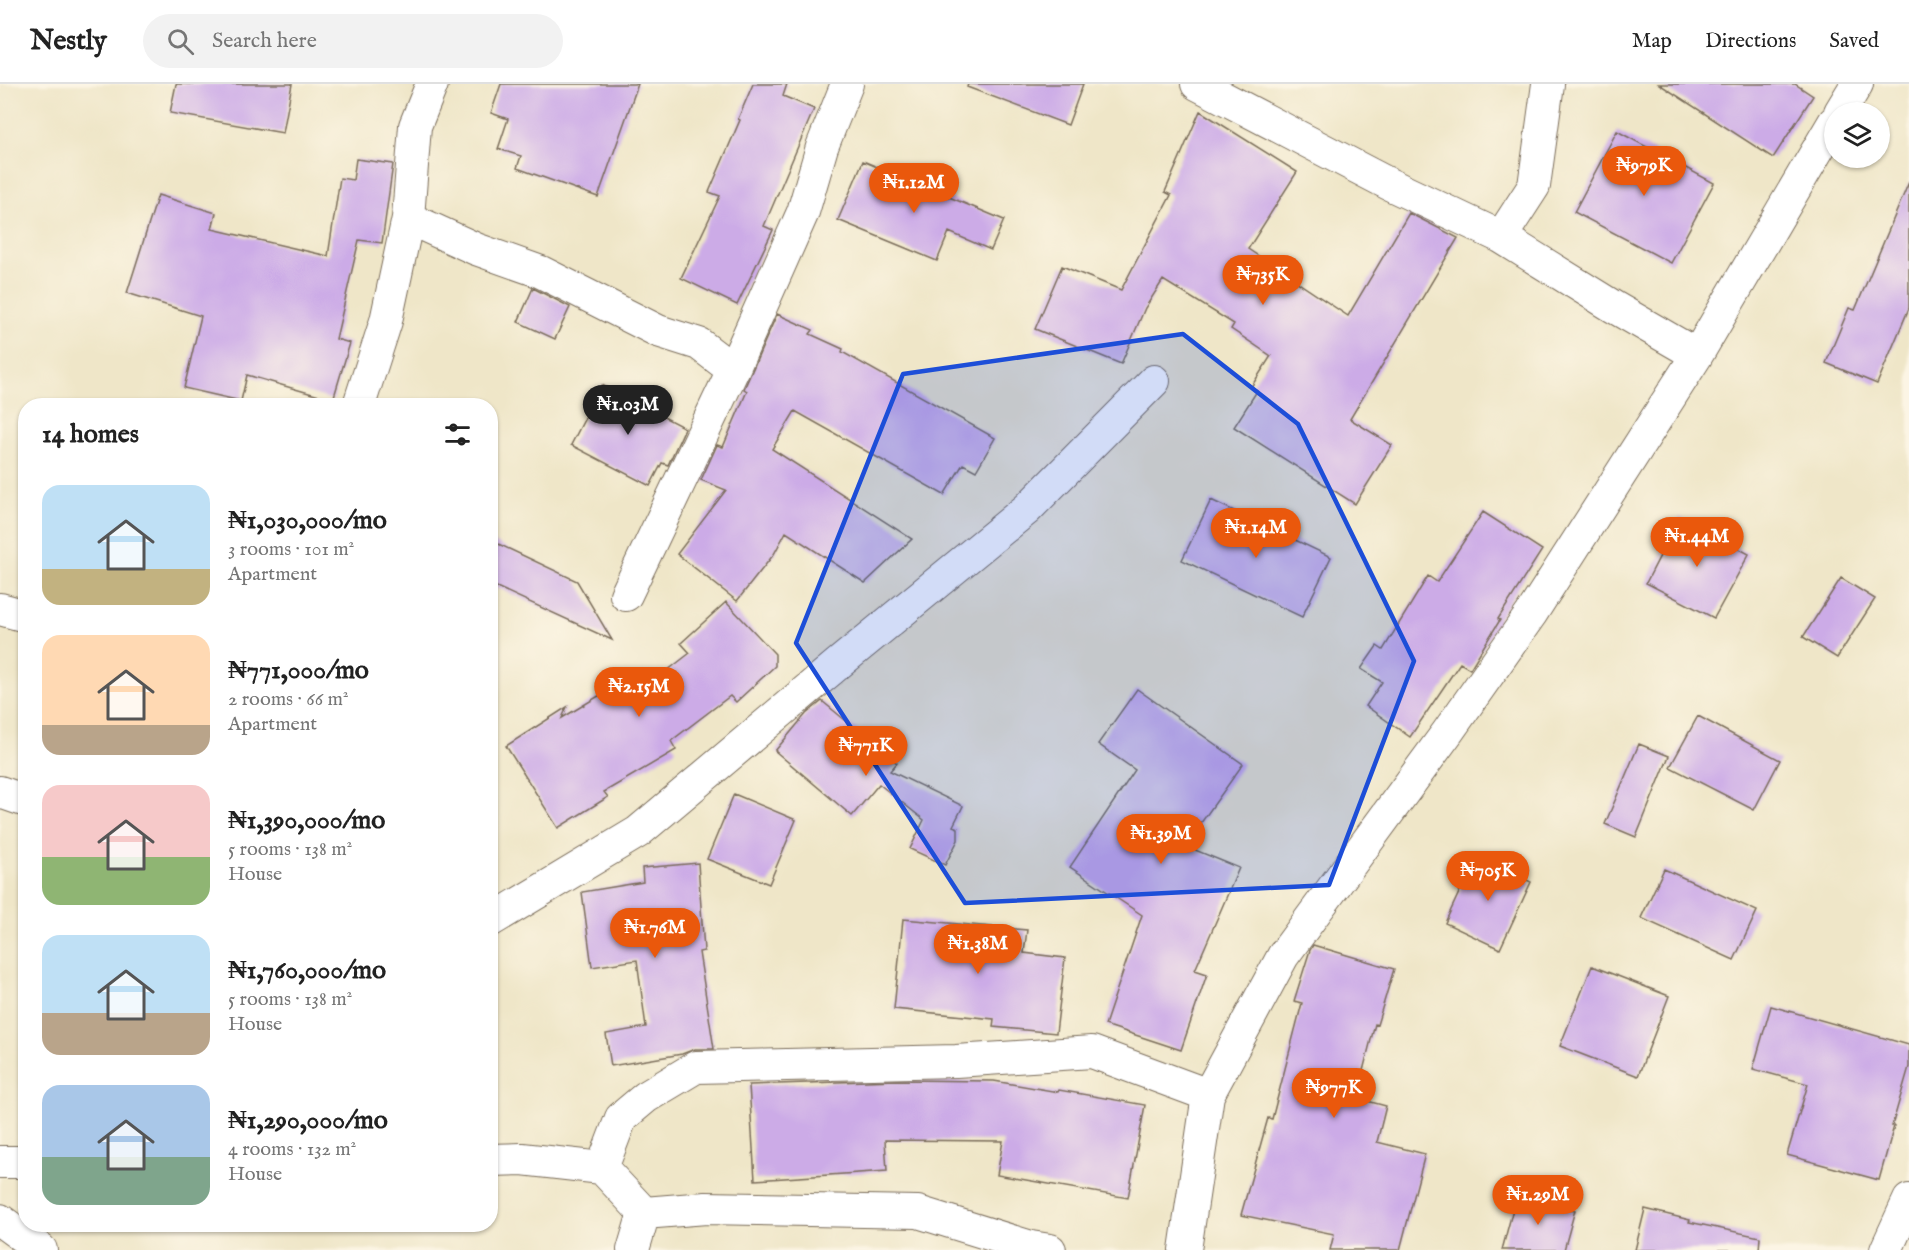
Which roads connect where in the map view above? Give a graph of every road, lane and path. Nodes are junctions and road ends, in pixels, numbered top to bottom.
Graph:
1 (432, 84) edge
2 (847, 84) edge
3 (1197, 84) edge
4 (1548, 84) edge
5 (1857, 84) edge
6 (1846, 102) edge
7 (1824, 139) edge
8 (408, 218) junction
9 (1501, 237) junction
10 (1697, 355) junction
11 (734, 370) junction
12 (1154, 381) dead end
13 (361, 398) edge
14 (626, 595) dead end
15 (0, 609) edge
16 (18, 614) edge
17 (0, 792) edge
18 (18, 798) edge
19 (498, 916) edge
20 (1208, 1095) junction
21 (498, 1160) edge
22 (0, 1162) edge
23 (18, 1162) edge
24 (602, 1168) junction
25 (1909, 1200) edge
26 (644, 1213) junction
27 (633, 1250) edge
28 (1050, 1250) edge
29 (1185, 1250) edge
30 (1886, 1250) edge

1 - 8 street
2 - 11 street
3 - 9 street
4 - 9 street
5 - 6 street
7 - 10 street
8 - 11 street
8 - 13 street
9 - 10 street
10 - 20 street
11 - 14 street
12 - 19 street
15 - 16 street
17 - 18 street
20 - 24 street
20 - 29 street
21 - 24 street
22 - 23 street
24 - 26 street
25 - 30 street
26 - 27 street
26 - 28 street

